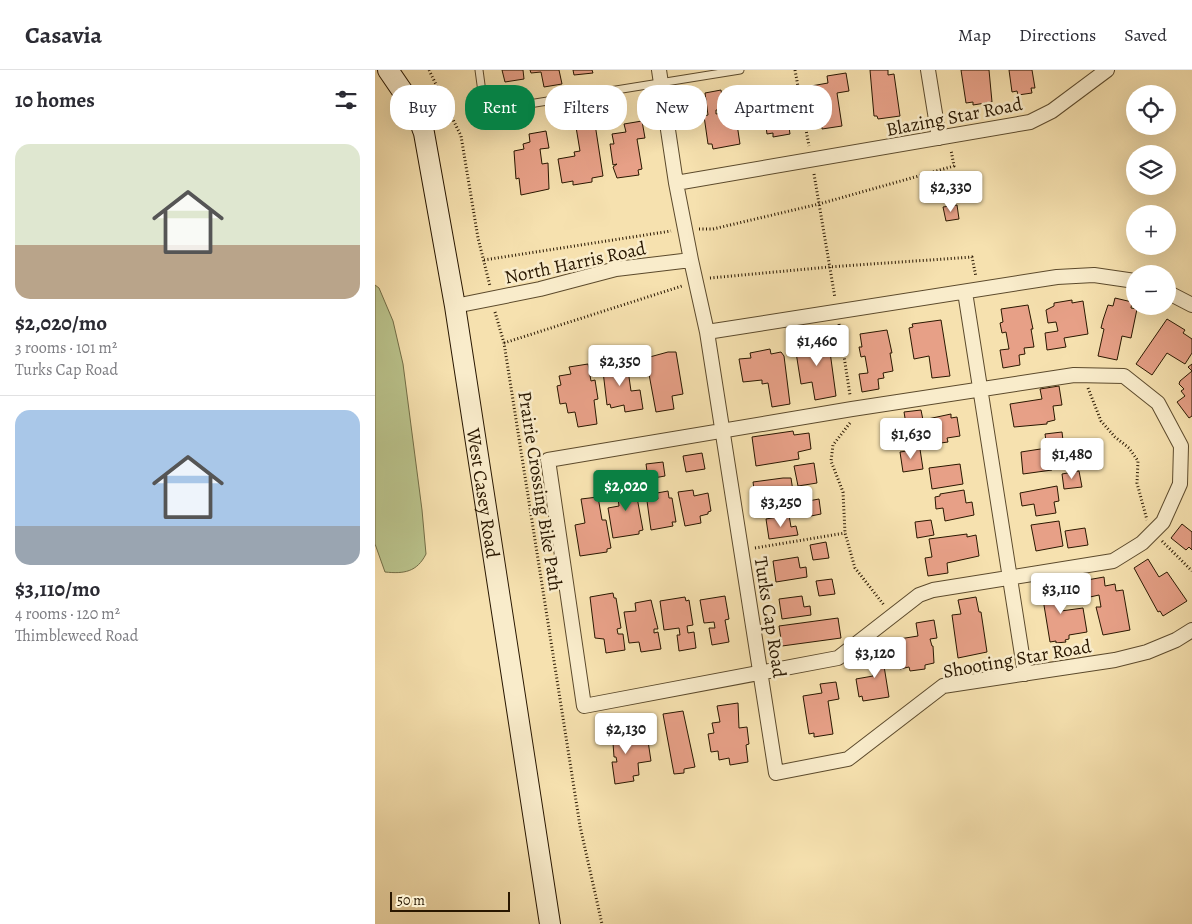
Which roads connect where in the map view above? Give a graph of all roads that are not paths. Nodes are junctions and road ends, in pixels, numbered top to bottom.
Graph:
1 (388, 70) edge
2 (479, 70) edge
3 (740, 70) edge
4 (928, 70) edge
5 (1107, 70) edge
6 (660, 76) edge
7 (944, 138) junction
8 (676, 183) junction
9 (691, 260) junction
10 (1126, 279) edge
11 (972, 290) junction
12 (1176, 297) edge
13 (1192, 305) edge
14 (455, 306) junction
15 (707, 332) junction
16 (980, 389) junction
17 (722, 431) junction
18 (1010, 577) junction
19 (1192, 630) edge
20 (760, 672) junction
21 (1025, 674) junction
22 (777, 773) joint
23 (550, 924) edge

1 - 14 main road, West Casey Road
2 - 6 lane
3 - 6 lane
4 - 7 street
5 - 7 street, Blazing Star Road
6 - 8 street
7 - 8 street, Blazing Star Road
8 - 9 street
9 - 14 street, North Harris Road
9 - 15 street, Turks Cap Road
10 - 11 street
11 - 15 street
11 - 16 street
12 - 13 street
14 - 23 main road, West Casey Road
15 - 17 street, Turks Cap Road
16 - 17 street
16 - 18 street
16 - 18 street
17 - 20 street, Turks Cap Road
17 - 20 street
18 - 20 street
18 - 21 street
19 - 21 street, Shooting Star Road
20 - 22 street, Turks Cap Road
21 - 22 street, Shooting Star Road

